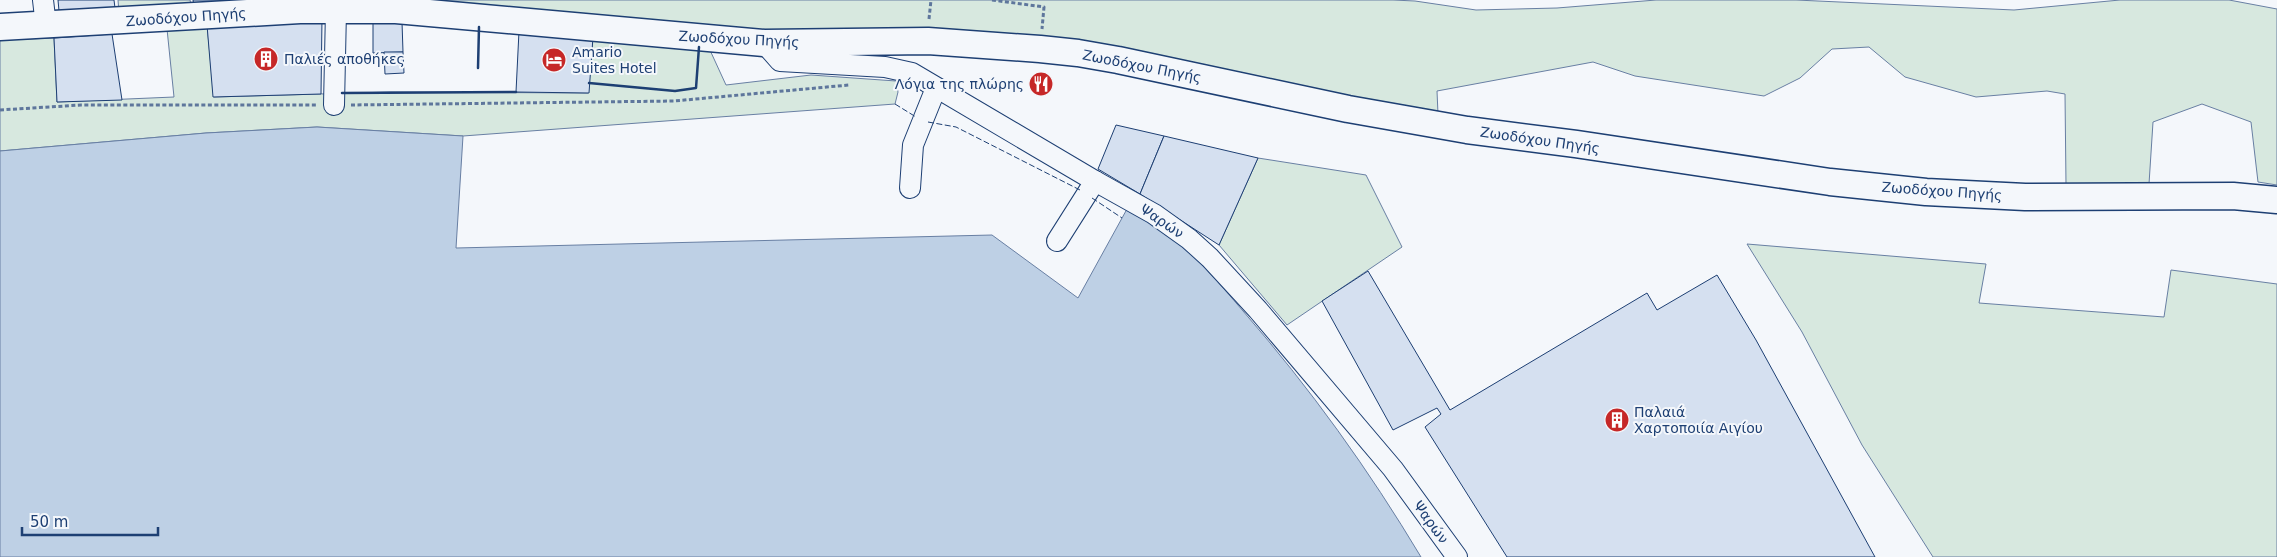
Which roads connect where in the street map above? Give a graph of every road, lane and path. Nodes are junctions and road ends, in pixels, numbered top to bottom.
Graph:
1 (43, 0) edge
2 (992, 0) edge
3 (1044, 7) dead end
4 (336, 10) junction
5 (46, 26) junction
6 (0, 27) edge
7 (764, 43) junction
8 (858, 85) dead end
9 (936, 88) junction
10 (334, 105) junction
11 (0, 110) edge
12 (1094, 182) junction
13 (910, 188) dead end
14 (2277, 200) edge
15 (1057, 241) dead end
16 (1456, 557) edge

1 - 5 street
2 - 3 path
4 - 5 main road, Ζωοδόχου Πηγής
4 - 7 main road, Ζωοδόχου Πηγής
4 - 10 street
5 - 6 main road, Ζωοδόχου Πηγής
7 - 9 street, Ψαρών
7 - 14 main road, Ζωοδόχου Πηγής
8 - 10 path
9 - 12 street, Ψαρών
9 - 13 street
10 - 11 path
12 - 15 street
12 - 16 street, Ψαρών

